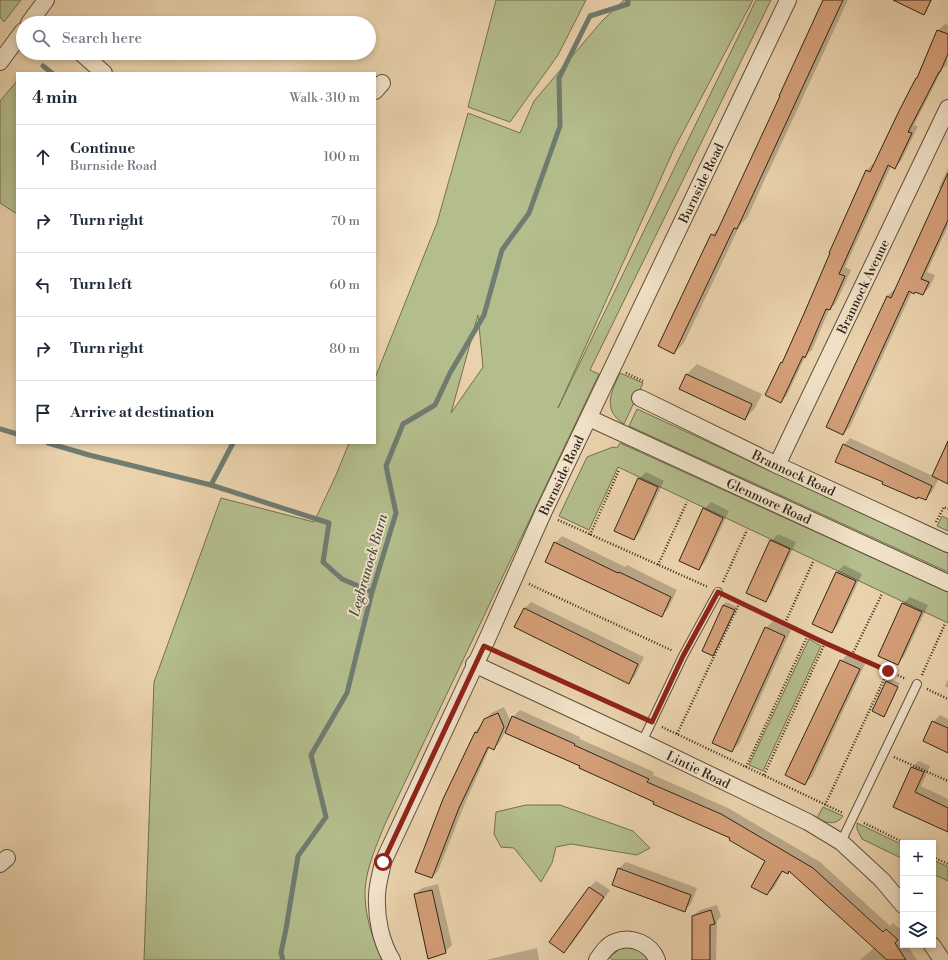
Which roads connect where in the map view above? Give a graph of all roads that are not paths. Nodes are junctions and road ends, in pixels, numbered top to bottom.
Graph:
1 (46, 0) edge
2 (788, 0) edge
3 (39, 16) edge
4 (16, 40) edge
5 (90, 60) edge
6 (0, 62) edge
7 (103, 72) edge
8 (948, 108) edge
9 (640, 398) dead end
10 (589, 418) junction
11 (777, 465) junction
12 (948, 544) edge
13 (948, 583) edge
14 (718, 592) road end
15 (474, 664) junction
16 (917, 684) road end
17 (642, 742) junction
18 (841, 842) junction
19 (900, 901) edge
20 (934, 948) edge
21 (392, 960) edge
22 (597, 960) edge
23 (657, 960) edge
24 (942, 960) edge

1 - 3 street
2 - 10 street, Burnside Road
4 - 6 street
5 - 7 street
8 - 11 street, Brannock Avenue
9 - 11 street, Brannock Road
10 - 13 street, Glenmore Road
10 - 15 street, Burnside Road
11 - 12 street, Brannock Road
14 - 17 lane
15 - 17 street, Lintie Road
15 - 21 street, Burnside Road
16 - 18 lane
17 - 18 street, Lintie Road
18 - 19 street, Lintie Road
20 - 24 street
22 - 23 street

